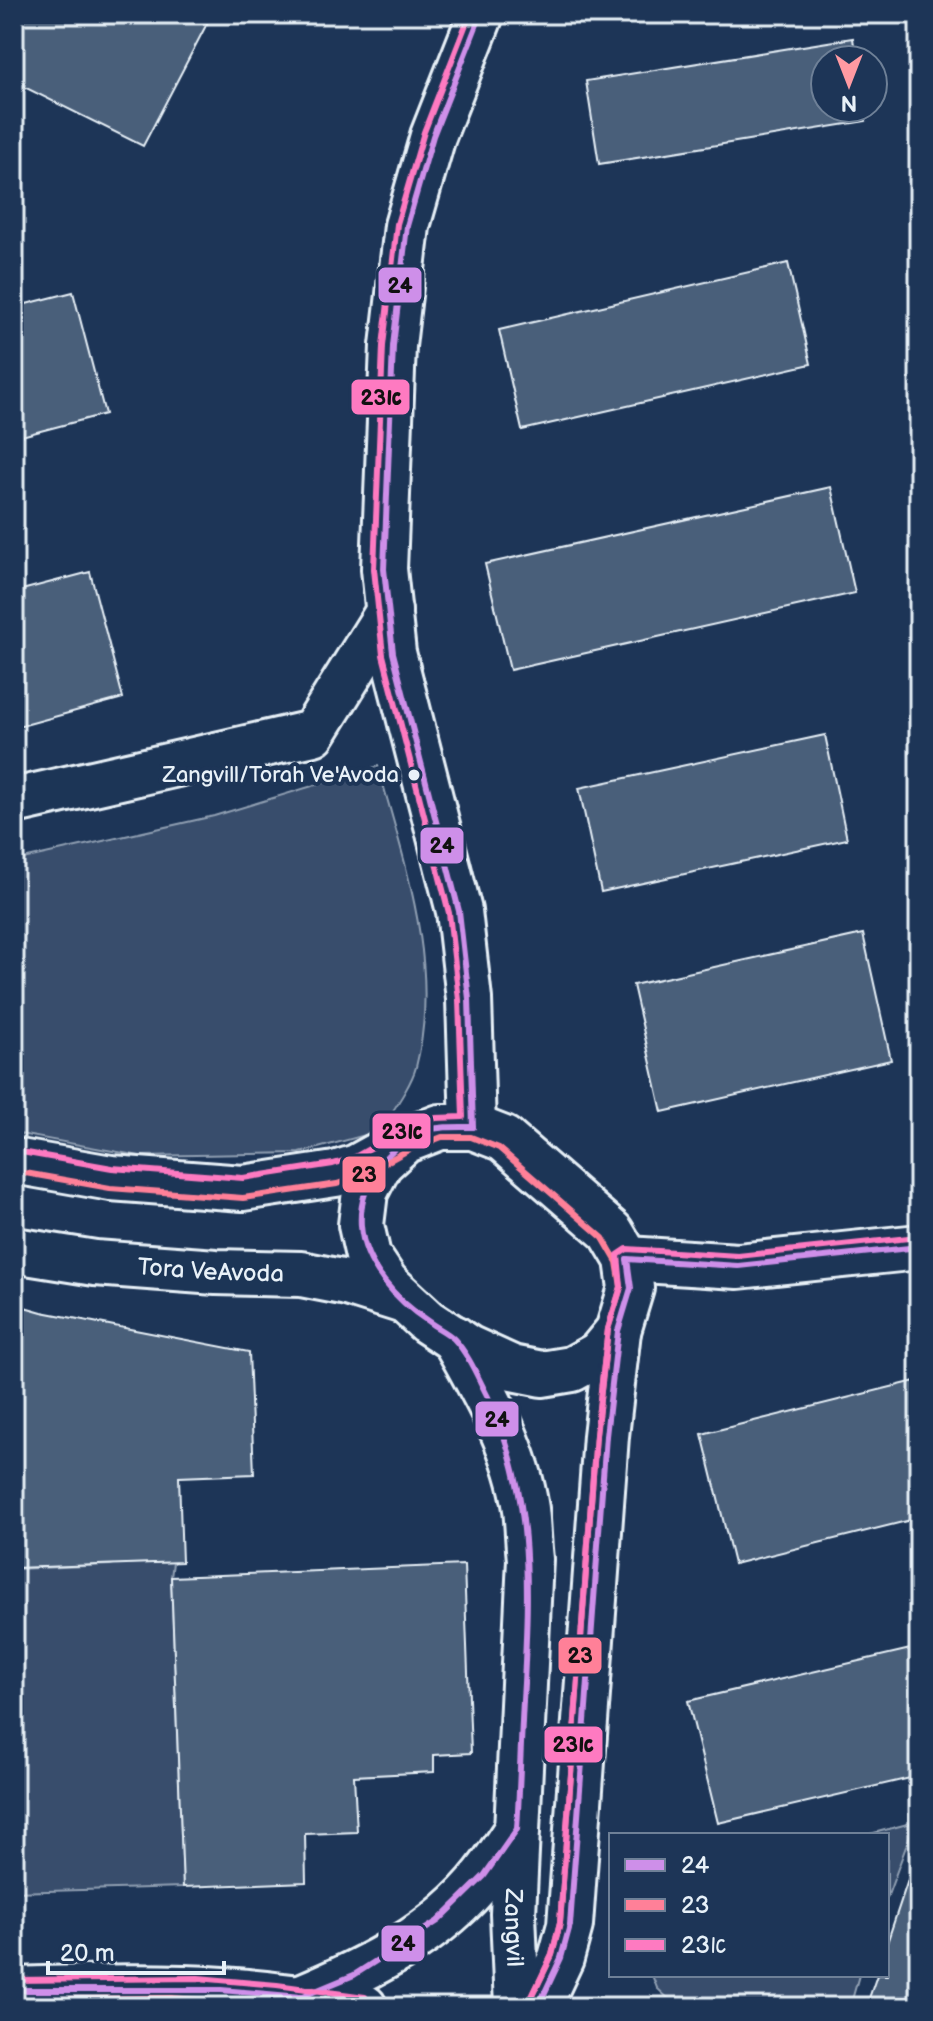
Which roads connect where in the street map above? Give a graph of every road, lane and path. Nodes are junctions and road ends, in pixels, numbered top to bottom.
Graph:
1 (481, 14) edge
2 (389, 611) junction
3 (14, 801) edge
4 (473, 1127) junction
5 (404, 1141) junction
6 (14, 1161) edge
7 (919, 1247) edge
8 (14, 1250) edge
9 (627, 1259) junction
10 (404, 1301) junction
11 (618, 1331) junction
12 (454, 1338) junction
13 (517, 1829) junction
14 (14, 1990) edge
15 (301, 1997) junction
16 (364, 2007) edge
17 (517, 2007) edge
18 (538, 2007) edge

1 - 2 street
2 - 3 street
2 - 4 street
4 - 5 street
4 - 9 street
5 - 6 street
5 - 10 street
7 - 9 street
8 - 10 street, Tora VeAvoda
9 - 11 street
10 - 12 street
11 - 12 street
11 - 18 street, Zangvil
12 - 13 street, Zangvil
13 - 15 street
13 - 17 street, Zangvil
14 - 15 street
15 - 16 street

